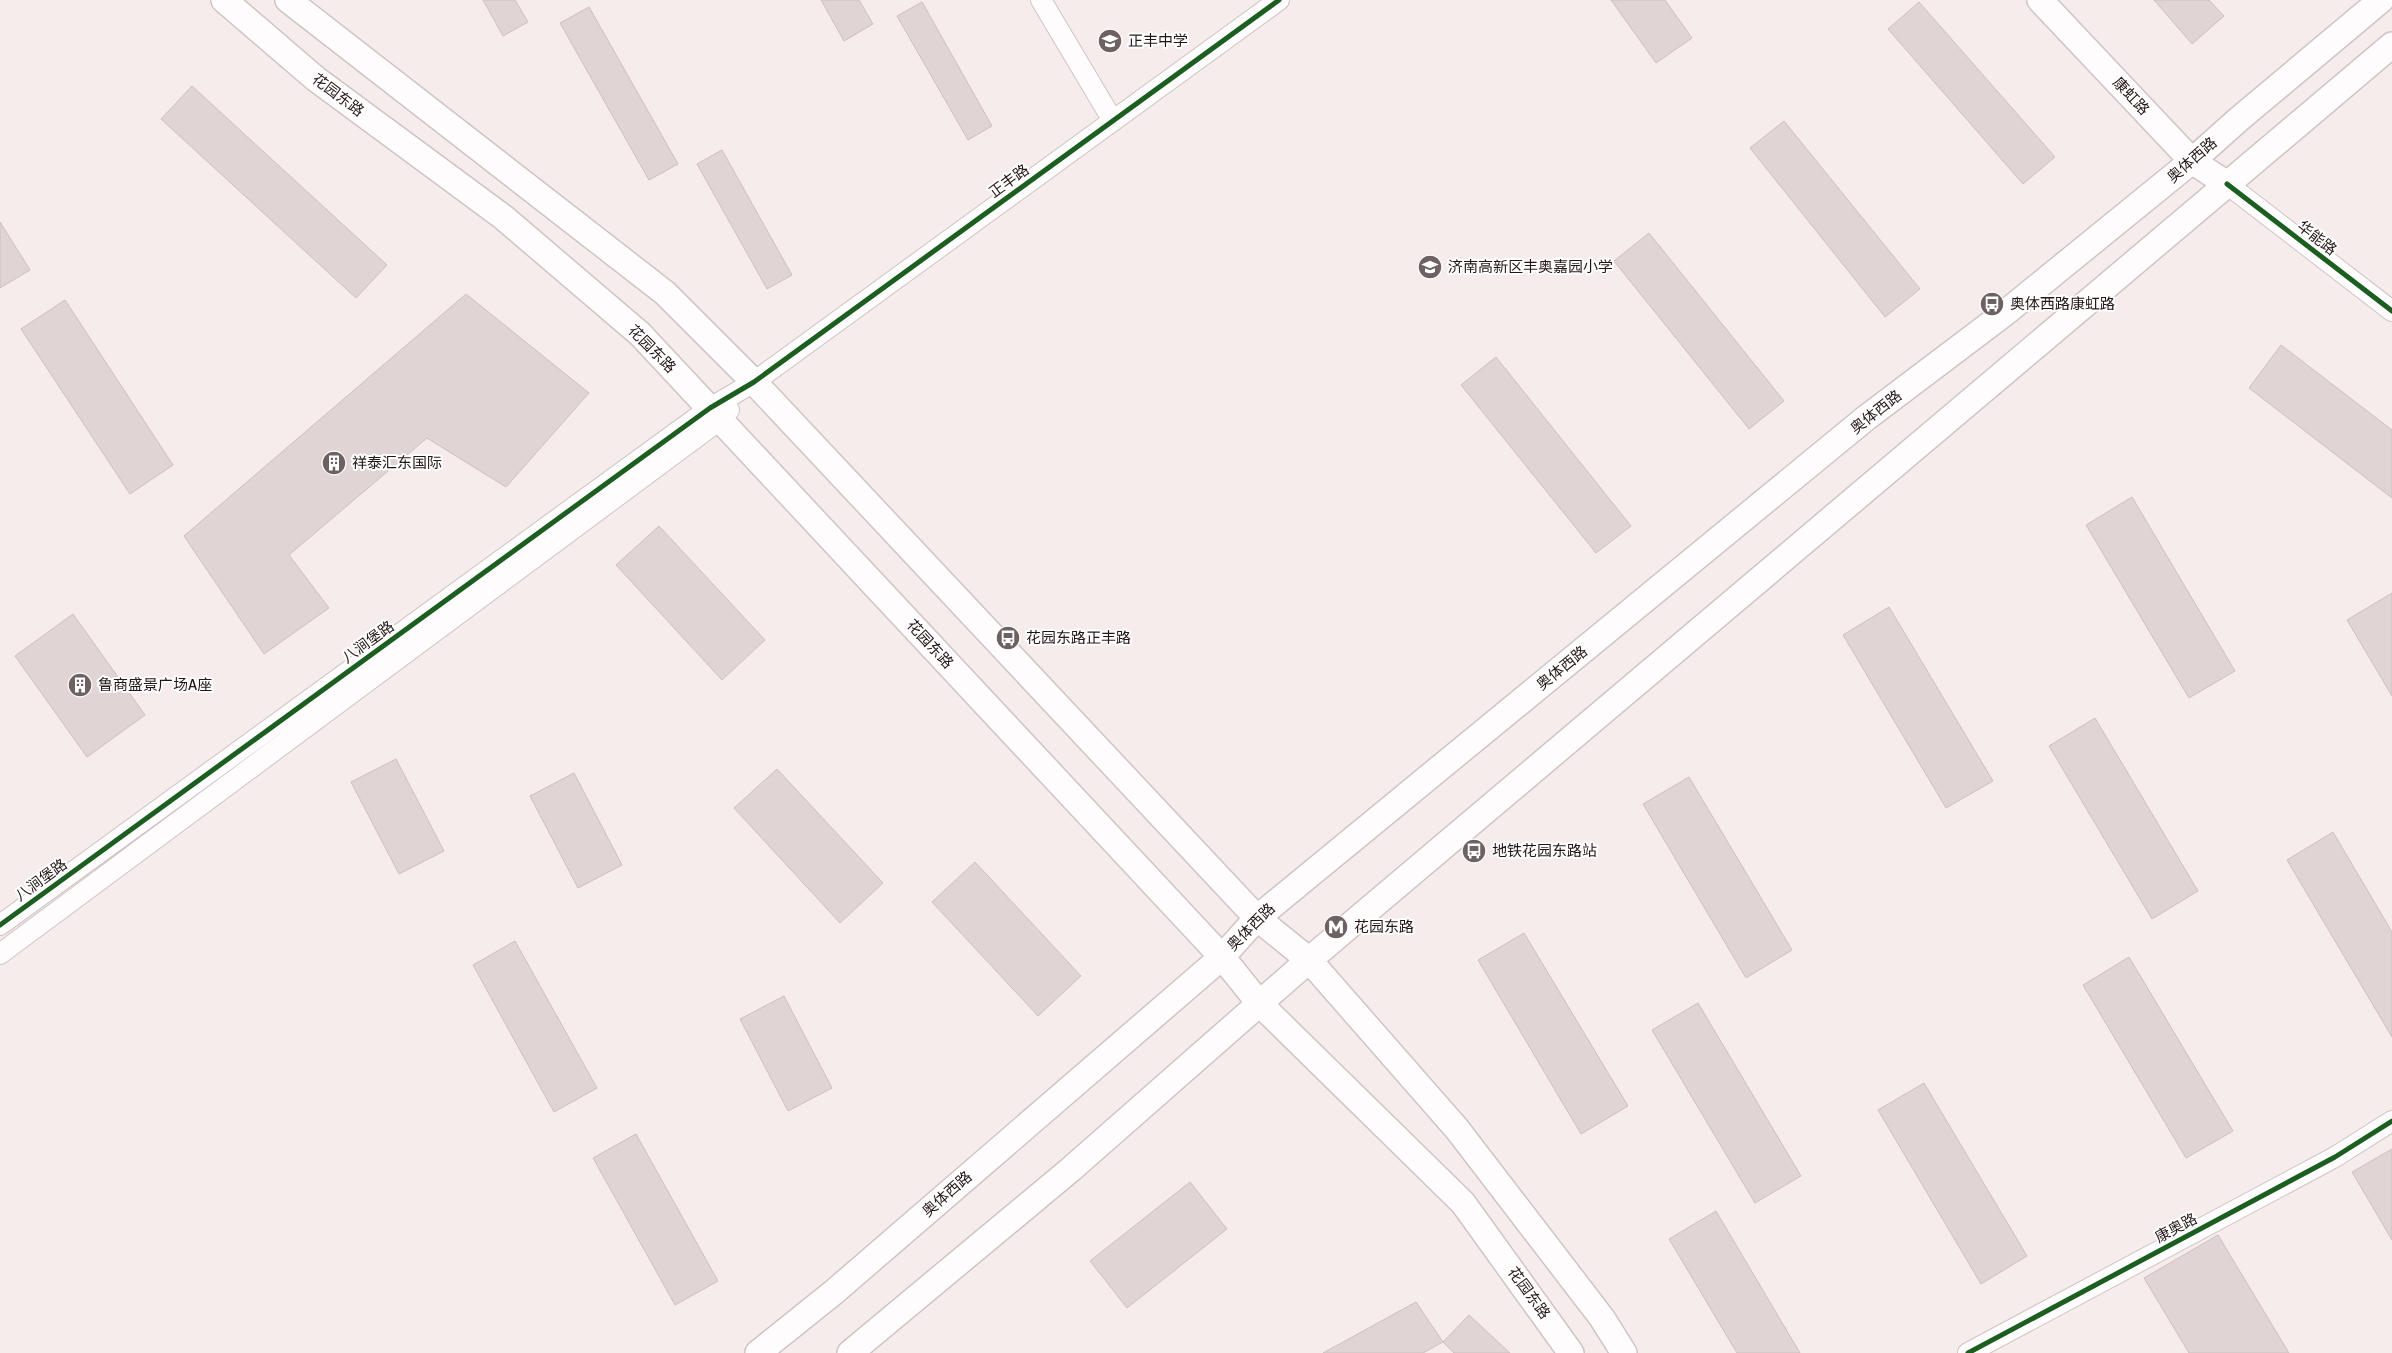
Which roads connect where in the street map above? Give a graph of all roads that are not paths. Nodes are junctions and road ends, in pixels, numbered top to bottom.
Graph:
1 (224, 0) edge
2 (288, 0) edge
3 (1041, 0) edge
4 (1280, 0) edge
5 (2040, 0) edge
6 (2381, 0) edge
7 (2392, 45) edge
8 (1113, 121) junction
9 (2192, 161) junction
10 (2228, 184) junction
11 (2392, 311) edge
12 (754, 382) junction
13 (716, 414) junction
14 (1257, 918) junction
15 (0, 925) edge
16 (0, 954) edge
17 (1222, 957) junction
18 (1309, 960) junction
19 (1260, 1004) junction
20 (2392, 1121) edge
21 (758, 1353) edge
22 (850, 1353) edge
23 (1571, 1353) edge
24 (1624, 1353) edge
25 (1968, 1353) edge

1 - 13 main road, 花园东路
2 - 12 main road
3 - 8 street
4 - 8 street, 正丰路
5 - 9 main road, 康虹路
6 - 9 main road, 奥体西路
7 - 10 main road
8 - 12 street, 正丰路
9 - 10 main road, 康虹路
9 - 14 main road, 奥体西路
10 - 11 street, 华能路
10 - 18 main road
12 - 13 street, 八涧堡路
12 - 14 main road
13 - 15 street, 八涧堡路
13 - 16 street, 八涧堡路
13 - 17 main road, 花园东路
14 - 17 main road, 奥体西路
14 - 18 main road
17 - 19 main road, 花园东路
17 - 21 main road, 奥体西路
18 - 19 main road
18 - 24 main road
19 - 22 main road
19 - 23 main road, 花园东路
20 - 25 street, 康奥路

